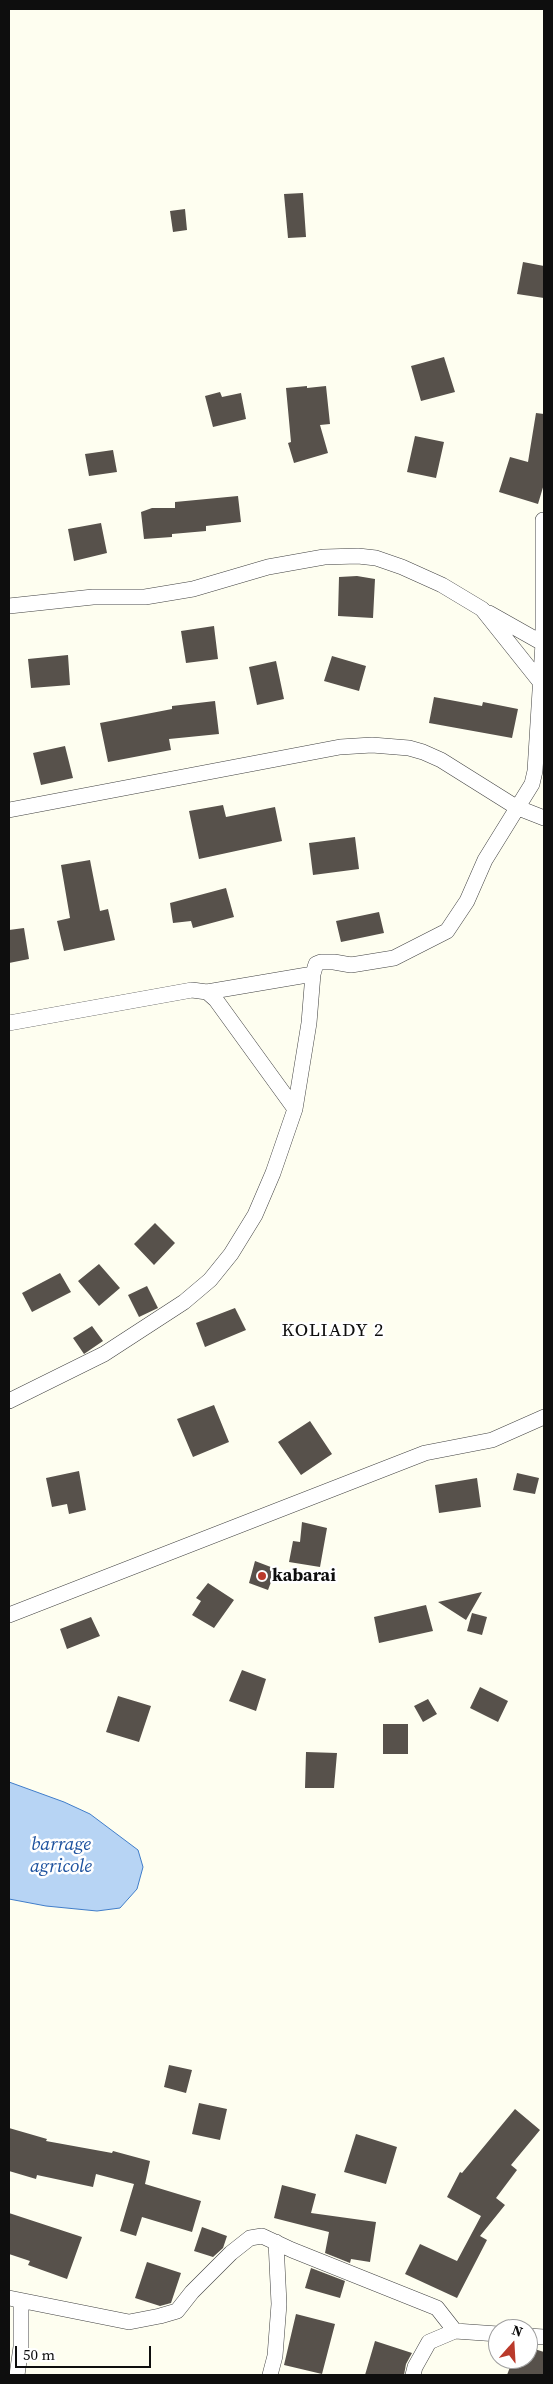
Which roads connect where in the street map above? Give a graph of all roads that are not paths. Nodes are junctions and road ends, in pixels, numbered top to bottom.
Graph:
1 (543, 520) edge
2 (9, 606) edge
3 (482, 609) junction
4 (544, 644) edge
5 (543, 682) edge
6 (516, 807) junction
7 (9, 810) edge
8 (544, 818) edge
9 (313, 974) junction
10 (207, 992) junction
11 (9, 1023) edge
12 (295, 1109) junction
13 (9, 1401) edge
14 (544, 1417) edge
15 (9, 1615) edge
16 (276, 2242) junction
17 (15, 2299) edge
18 (455, 2331) junction
19 (488, 2333) edge
20 (17, 2375) edge
21 (270, 2375) edge
22 (413, 2375) edge

1 - 4 street
2 - 3 street
3 - 4 street
3 - 5 street
4 - 5 street
5 - 6 street
6 - 7 street
6 - 8 street
6 - 9 street
9 - 10 street
9 - 12 street
10 - 11 street
10 - 12 street
12 - 13 street
14 - 15 street
16 - 17 street
16 - 18 street
16 - 21 street
17 - 20 street
18 - 19 street
18 - 22 street

